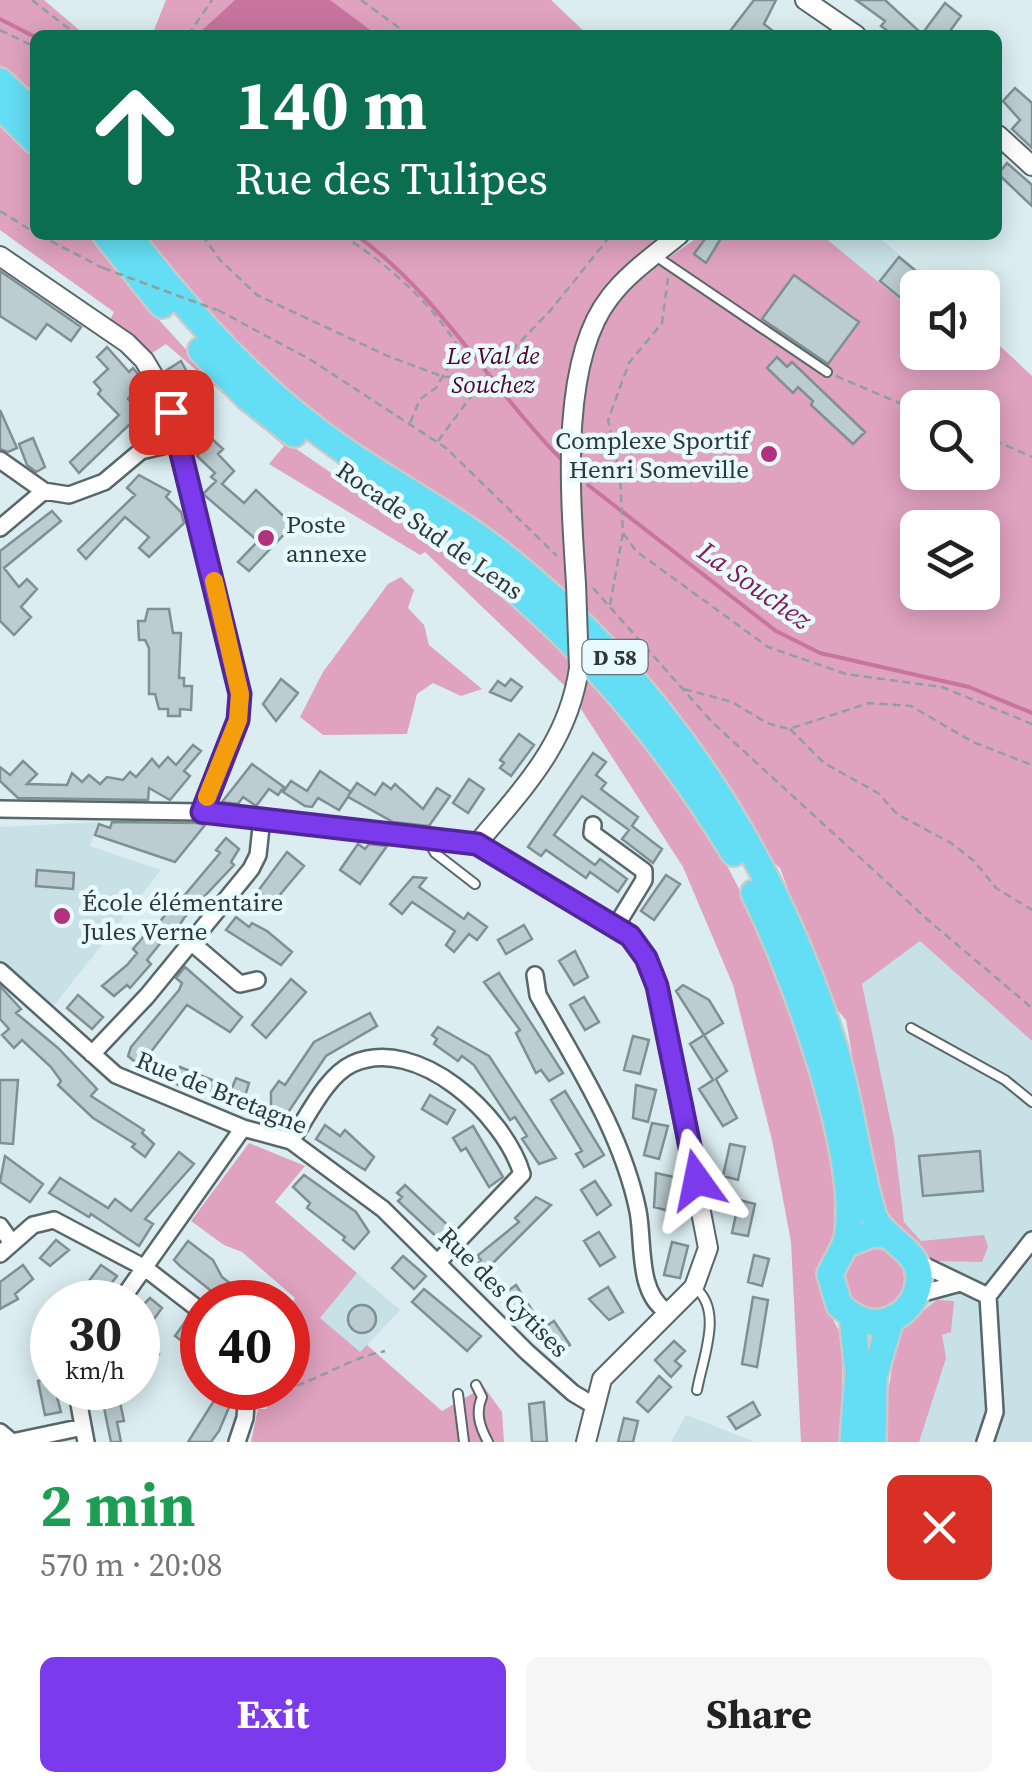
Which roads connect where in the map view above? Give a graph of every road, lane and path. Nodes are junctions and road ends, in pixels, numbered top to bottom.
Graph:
1 (32, 0) edge
2 (212, 0) edge
3 (361, 0) edge
4 (805, 0) edge
5 (0, 30) edge
6 (71, 30) edge
7 (190, 30) edge
8 (402, 30) edge
9 (847, 30) edge
10 (30, 45) edge
11 (0, 82) edge
12 (0, 106) edge
13 (30, 109) edge
14 (30, 136) edge
15 (1002, 139) edge
16 (1032, 166) edge
17 (0, 211) edge
18 (30, 230) edge
19 (49, 240) edge
20 (110, 240) edge
21 (132, 240) edge
22 (206, 240) edge
23 (349, 240) edge
24 (607, 240) edge
25 (674, 240) edge
26 (654, 255) junction
27 (0, 256) edge
28 (670, 267) junction
29 (827, 372) joint
30 (444, 376) junction
31 (478, 388) junction
32 (900, 403) edge
33 (410, 425) junction
34 (179, 442) junction
35 (437, 442) junction
36 (1000, 443) edge
37 (1032, 457) edge
38 (0, 460) edge
39 (44, 490) junction
40 (0, 528) edge
41 (623, 534) junction
42 (575, 577) junction
43 (610, 606) junction
44 (683, 689) junction
45 (1032, 724) edge
46 (788, 728) junction
47 (1032, 765) edge
48 (0, 810) edge
49 (202, 812) junction
50 (262, 818) junction
51 (500, 818) junction
52 (593, 825) dead end
53 (426, 835) junction
54 (477, 844) junction
55 (506, 859) junction
56 (475, 884) dead end
57 (1032, 910) edge
58 (616, 926) junction
59 (192, 943) junction
60 (0, 972) edge
61 (535, 975) dead end
62 (257, 980) dead end
63 (1032, 1008) edge
64 (911, 1028) dead end
65 (92, 1054) junction
66 (1032, 1102) edge
67 (243, 1128) junction
68 (291, 1142) junction
69 (383, 1209) joint
70 (0, 1226) edge
71 (886, 1235) junction
72 (1032, 1240) edge
73 (844, 1245) junction
74 (6, 1248) edge
75 (440, 1260) junction
76 (916, 1261) junction
77 (145, 1268) junction
78 (136, 1280) edge
79 (961, 1283) junction
80 (694, 1287) junction
81 (180, 1295) edge
82 (916, 1295) junction
83 (988, 1296) junction
84 (666, 1311) junction
85 (852, 1316) junction
86 (891, 1319) junction
87 (385, 1351) dead end
88 (310, 1380) edge
89 (476, 1384) dead end
90 (697, 1390) dead end
91 (458, 1394) dead end
92 (593, 1405) junction
93 (244, 1410) edge
94 (478, 1413) junction
95 (464, 1414) junction
96 (0, 1432) edge
97 (84, 1434) edge
98 (486, 1439) edge
99 (12, 1442) edge
100 (237, 1442) edge
101 (464, 1442) edge
102 (476, 1442) edge
103 (586, 1442) edge
104 (853, 1442) edge
105 (873, 1442) edge
106 (985, 1442) edge

1 - 6 path
2 - 7 path
3 - 8 path
4 - 9 street
5 - 10 path
11 - 13 highway
12 - 14 highway
15 - 16 street
17 - 18 path
19 - 33 path, bridge
20 - 73 highway, Rocade Sud de Lens / D 58
21 - 71 highway, Rocade Sud de Lens / D 58
22 - 30 path
23 - 30 path
24 - 31 path
25 - 26 street
26 - 28 lane
26 - 42 street
27 - 34 street
28 - 29 lane
28 - 41 path
29 - 32 path
30 - 31 path
30 - 33 path
31 - 35 path
33 - 35 path
34 - 39 street
34 - 49 street
35 - 42 path
36 - 37 path
38 - 39 street
39 - 40 street
41 - 43 path
41 - 45 path
42 - 43 path
42 - 51 street, bridge
43 - 44 path
44 - 46 path
44 - 63 path
46 - 47 path
46 - 57 path
48 - 49 street
49 - 50 street
50 - 53 street
50 - 59 street
51 - 54 street
51 - 55 street
52 - 58 street
53 - 54 street
53 - 56 lane
54 - 55 street
55 - 58 street
58 - 80 street
59 - 62 street
59 - 65 street
60 - 65 street, Rue de Bretagne
61 - 84 street
64 - 66 lane
65 - 67 street, Rue de Bretagne
67 - 68 street, Rue de Bretagne
67 - 77 street
68 - 69 street, Rue de Bretagne
68 - 75 street
69 - 75 street, Rue des Cytises
70 - 74 street
71 - 73 highway
71 - 76 highway
72 - 83 street
73 - 85 highway
74 - 77 street
75 - 92 street, Rue des Cytises
76 - 79 street
76 - 82 highway
77 - 78 street
77 - 81 street
79 - 82 street
79 - 83 street
80 - 84 street
80 - 90 lane
82 - 86 highway
83 - 106 street
84 - 92 street
85 - 86 highway
85 - 104 highway
86 - 105 highway
87 - 88 path
89 - 94 lane
91 - 95 lane
92 - 103 street
93 - 100 street
94 - 95 lane
94 - 98 lane
95 - 101 lane
96 - 99 street
97 - 99 street
98 - 102 lane

